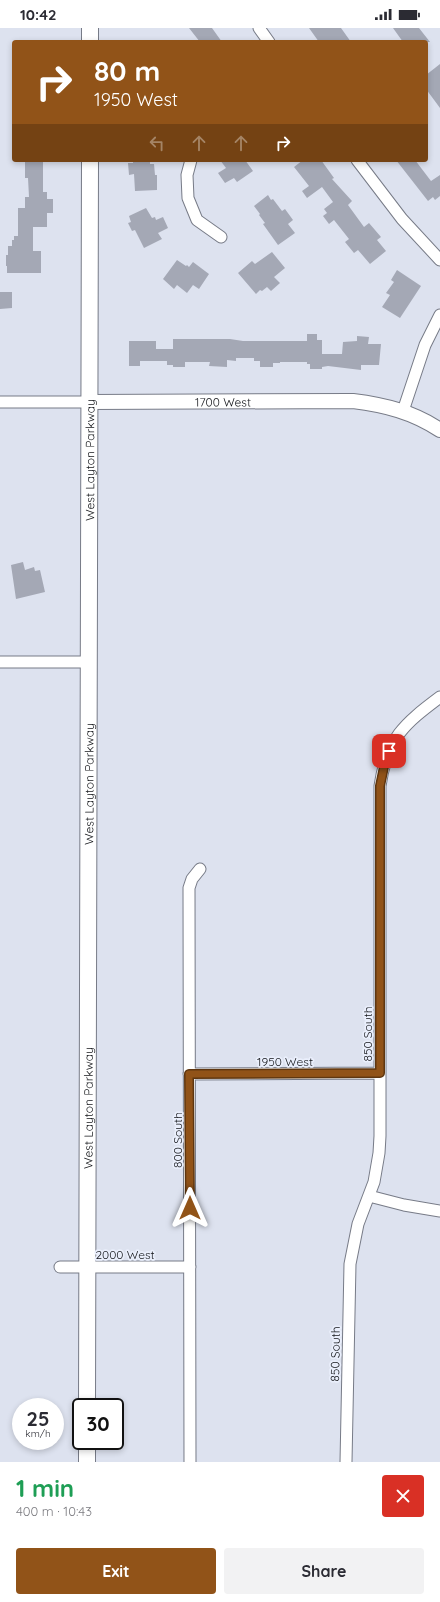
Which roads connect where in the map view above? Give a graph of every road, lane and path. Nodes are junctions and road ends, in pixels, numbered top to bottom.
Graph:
1 (90, 28) edge
2 (259, 28) edge
3 (90, 40) edge
4 (268, 40) edge
5 (90, 162) edge
6 (190, 162) edge
7 (359, 162) edge
8 (221, 237) dead end
9 (440, 260) edge
10 (440, 315) edge
11 (0, 402) edge
12 (89, 402) junction
13 (403, 411) junction
14 (440, 430) edge
15 (0, 662) edge
16 (88, 662) junction
17 (440, 697) edge
18 (200, 868) dead end
19 (380, 1073) junction
20 (189, 1074) junction
21 (369, 1196) junction
22 (440, 1211) edge
23 (60, 1267) dead end
24 (86, 1267) junction
25 (190, 1267) junction
26 (87, 1398) edge
27 (87, 1450) edge
28 (87, 1462) edge
29 (190, 1462) edge
30 (346, 1462) edge

1 - 3 main road
2 - 4 street
5 - 12 main road, West Layton Parkway
6 - 8 street
7 - 9 street
10 - 13 street
11 - 12 street, 1700 West
12 - 13 street, 1700 West
12 - 16 main road, West Layton Parkway
13 - 14 street, 1700 West
15 - 16 street
16 - 24 main road, West Layton Parkway
17 - 19 street, 850 South
18 - 20 street, 800 South
19 - 20 street, 1950 West
19 - 21 street, 850 South
20 - 25 street, 800 South
21 - 22 street
21 - 30 street, 850 South
23 - 24 street, 2000 West
24 - 25 street, 2000 West
24 - 26 main road, West Layton Parkway
25 - 29 street, 800 South
27 - 28 main road

